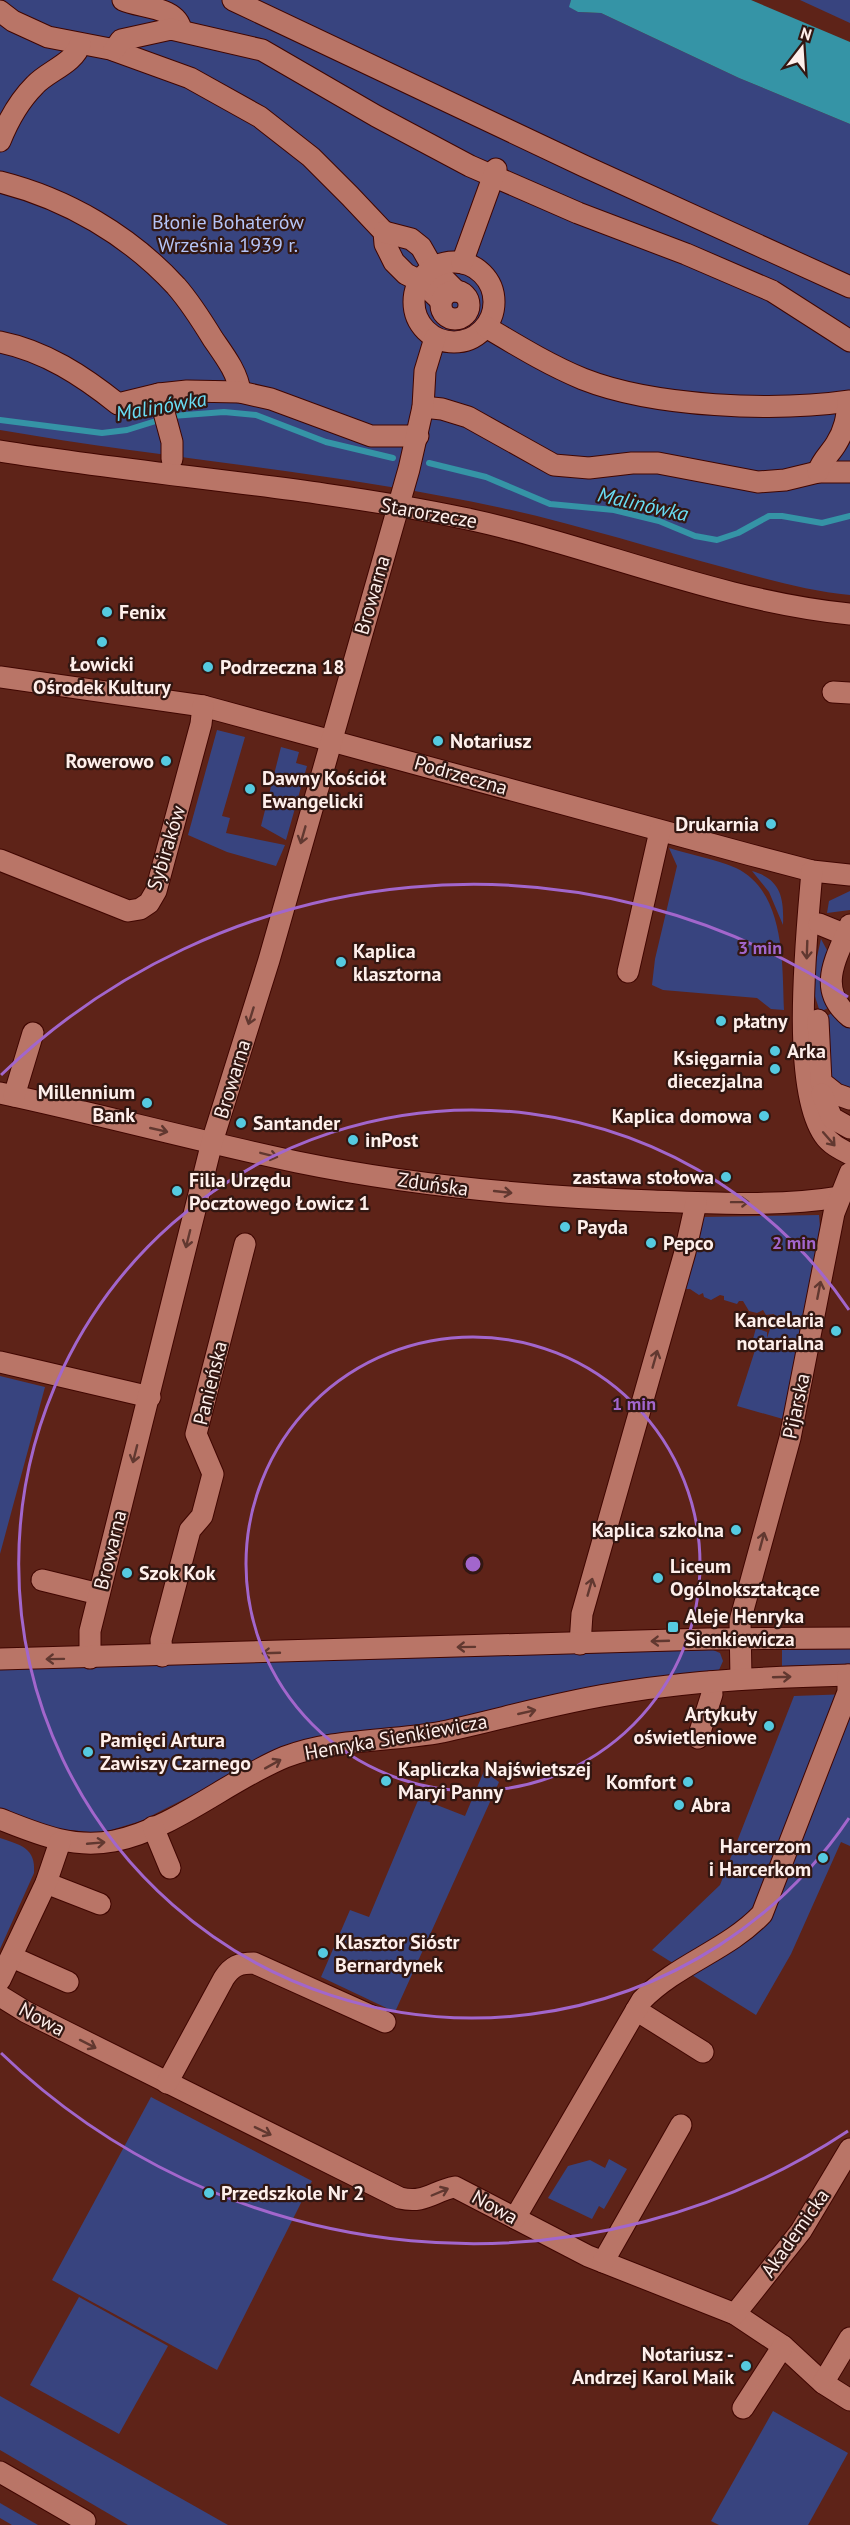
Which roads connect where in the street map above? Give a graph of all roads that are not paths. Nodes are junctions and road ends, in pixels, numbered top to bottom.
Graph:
1 (123, 0) edge
2 (233, 0) edge
3 (0, 11) edge
4 (181, 30) junction
5 (80, 44) junction
6 (114, 50) junction
7 (0, 141) edge
8 (495, 173) junction
9 (0, 182) edge
10 (384, 232) junction
11 (462, 263) junction
12 (427, 274) junction
13 (850, 287) edge
14 (487, 327) junction
15 (435, 338) junction
16 (850, 341) edge
17 (0, 342) edge
18 (240, 392) junction
19 (849, 402) edge
20 (423, 406) junction
21 (164, 410) junction
22 (418, 436) junction
23 (0, 451) edge
24 (172, 459) dead end
25 (818, 472) junction
26 (850, 472) edge
27 (397, 506) junction
28 (850, 614) edge
29 (0, 677) edge
30 (203, 706) junction
31 (332, 739) junction
32 (660, 831) junction
33 (0, 860) edge
34 (812, 871) junction
35 (850, 875) edge
36 (819, 924) dead end
37 (848, 930) edge
38 (628, 972) dead end
39 (846, 1007) edge
40 (812, 1021) junction
41 (33, 1034) dead end
42 (820, 1082) junction
43 (7, 1094) edge
44 (850, 1099) edge
45 (850, 1128) edge
46 (213, 1142) junction
47 (850, 1154) edge
48 (850, 1173) edge
49 (839, 1197) junction
50 (696, 1203) junction
51 (245, 1244) dead end
52 (0, 1362) edge
53 (150, 1397) junction
54 (42, 1580) dead end
55 (99, 1594) junction
56 (850, 1638) edge
57 (740, 1639) junction
58 (580, 1644) junction
59 (162, 1656) junction
60 (90, 1658) junction
61 (0, 1659) edge
62 (849, 1675) edge
63 (741, 1679) junction
64 (710, 1682) junction
65 (698, 1738) dead end
66 (0, 1819) edge
67 (153, 1827) junction
68 (60, 1842) junction
69 (170, 1868) dead end
70 (46, 1883) junction
71 (100, 1904) dead end
72 (12, 1956) junction
73 (0, 1980) edge
74 (68, 1982) dead end
75 (0, 1996) edge
76 (636, 2010) junction
77 (385, 2022) dead end
78 (703, 2052) dead end
79 (167, 2083) junction
80 (681, 2125) dead end
81 (850, 2149) edge
82 (515, 2218) junction
83 (603, 2262) junction
84 (735, 2314) junction
85 (850, 2338) edge
86 (783, 2346) junction
87 (823, 2383) junction
88 (850, 2400) edge
89 (743, 2408) dead end
90 (0, 2472) edge
91 (87, 2524) edge

1 - 4 street
2 - 13 street
3 - 5 street
4 - 6 street
4 - 8 street
5 - 6 street
5 - 7 street
6 - 10 street
8 - 11 street
8 - 16 street
9 - 18 street
10 - 12 street
10 - 12 street
11 - 12 street
11 - 14 street
12 - 14 street
12 - 15 street
14 - 15 street
14 - 19 street
15 - 20 street, Browarna
17 - 21 street
18 - 21 street
18 - 22 street
19 - 25 street
20 - 22 street, Browarna
20 - 25 street
21 - 24 street
22 - 27 street, Browarna
23 - 27 street, Starorzecze
25 - 26 street
27 - 28 street, Starorzecze
27 - 31 street, Browarna
29 - 30 street, Podrzeczna
30 - 31 street, Podrzeczna
30 - 33 street, Sybiraków
31 - 32 street, Podrzeczna
31 -> 46 street, Browarna
32 - 34 street, Podrzeczna
32 - 38 street
34 - 35 street, Podrzeczna
34 -> 40 street
36 - 37 street
37 - 39 street
39 - 40 street
40 - 42 street
40 -> 47 street
41 - 43 street
42 - 44 street
42 - 45 street
43 -> 46 street, Zduńska
46 -> 50 street, Zduńska
46 -> 53 street, Browarna
48 - 49 street, Pijarska
50 -> 49 street, Zduńska
57 -> 49 street, Pijarska
58 -> 50 street
51 - 59 street, Panieńska
52 - 53 street
53 -> 55 street, Browarna
54 - 55 street
55 - 60 street, Browarna
56 - 57 street
57 -> 58 street
57 - 63 street
58 -> 59 street
59 - 60 street
60 -> 61 street
63 -> 62 street, Henryka Sienkiewicza
62 - 76 street
63 - 64 street, Henryka Sienkiewicza
64 - 65 street
67 -> 64 street, Henryka Sienkiewicza
66 - 68 street, Henryka Sienkiewicza
68 -> 67 street, Henryka Sienkiewicza
67 - 69 street
68 - 70 street
70 - 71 street
70 - 72 street
72 - 73 street
72 - 74 street
75 -> 79 street, Nowa
76 - 78 street
76 - 82 street
77 - 79 street
79 -> 82 street, Nowa
80 - 83 street
81 - 84 street, Akademicka
82 - 83 street, Nowa
83 - 84 street, Nowa
84 - 86 street, Nowa
85 - 87 street
86 - 87 street, Nowa
86 - 89 street
87 - 88 street, Nowa
90 - 91 street

